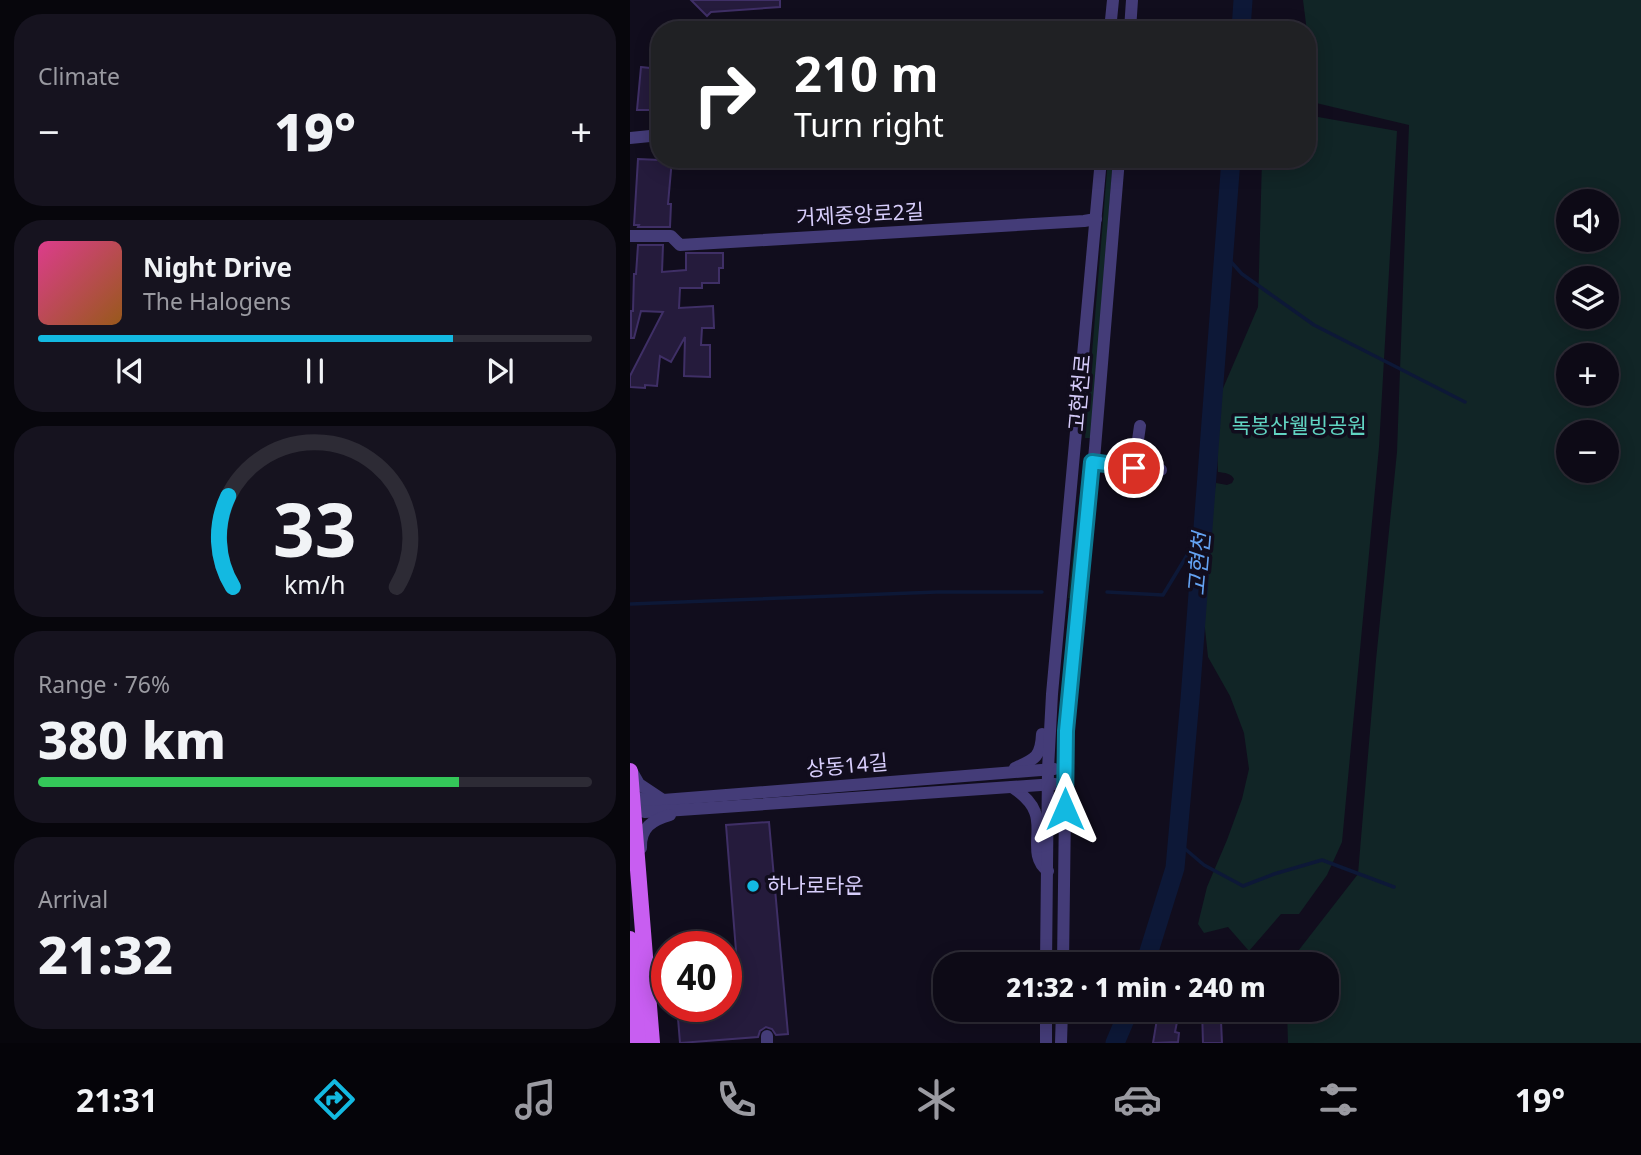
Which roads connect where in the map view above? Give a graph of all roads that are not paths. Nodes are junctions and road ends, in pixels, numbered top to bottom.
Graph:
1 (1113, 0) edge
2 (1132, 0) edge
3 (1111, 21) edge
4 (1131, 21) edge
5 (651, 136) edge
6 (630, 138) edge
7 (1100, 168) edge
8 (1118, 168) edge
9 (1096, 219) junction
10 (630, 236) edge
11 (1140, 426) dead end
12 (1092, 462) junction
13 (1134, 468) junction
14 (1161, 470) dead end
15 (1132, 491) dead end
16 (1052, 694) junction
17 (1065, 768) junction
18 (630, 769) edge
19 (1048, 769) junction
20 (1011, 772) junction
21 (1066, 783) junction
22 (1048, 784) junction
23 (1012, 787) junction
24 (663, 800) junction
25 (631, 802) edge
26 (680, 810) junction
27 (1048, 871) junction
28 (640, 904) junction
29 (630, 939) edge
30 (1046, 952) edge
31 (1062, 952) edge
32 (1046, 1022) edge
33 (1062, 1022) edge
34 (638, 1043) edge
35 (652, 1043) edge
36 (1045, 1043) edge
37 (1061, 1043) edge

1 - 3 street
2 - 4 street
5 - 6 street
7 - 9 street, 고현천로
8 - 12 street, 고현천로
9 - 10 street, 거제중앙로2길
9 - 16 street, 고현천로
11 - 13 street
12 - 13 street
12 - 17 street, 고현천로
13 - 14 street
13 - 15 street
16 - 19 street, 고현천로
16 - 20 street
17 - 19 street, 상동14길
17 - 21 street, 고현천로
18 - 24 street
18 - 25 main road
19 - 20 street, 상동14길
19 - 22 street, 고현천로
20 - 24 street, 상동14길
21 - 22 street, 상동14길
21 - 31 street, 고현천로
22 - 23 street, 상동14길
22 - 27 street, 고현천로
23 - 26 street, 상동14길
23 - 27 street
24 - 25 street, 상동14길
25 - 26 street, 상동14길
25 - 28 main road
26 - 28 street
27 - 30 street, 고현천로
28 - 35 main road
29 - 34 main road
32 - 36 street
33 - 37 street

